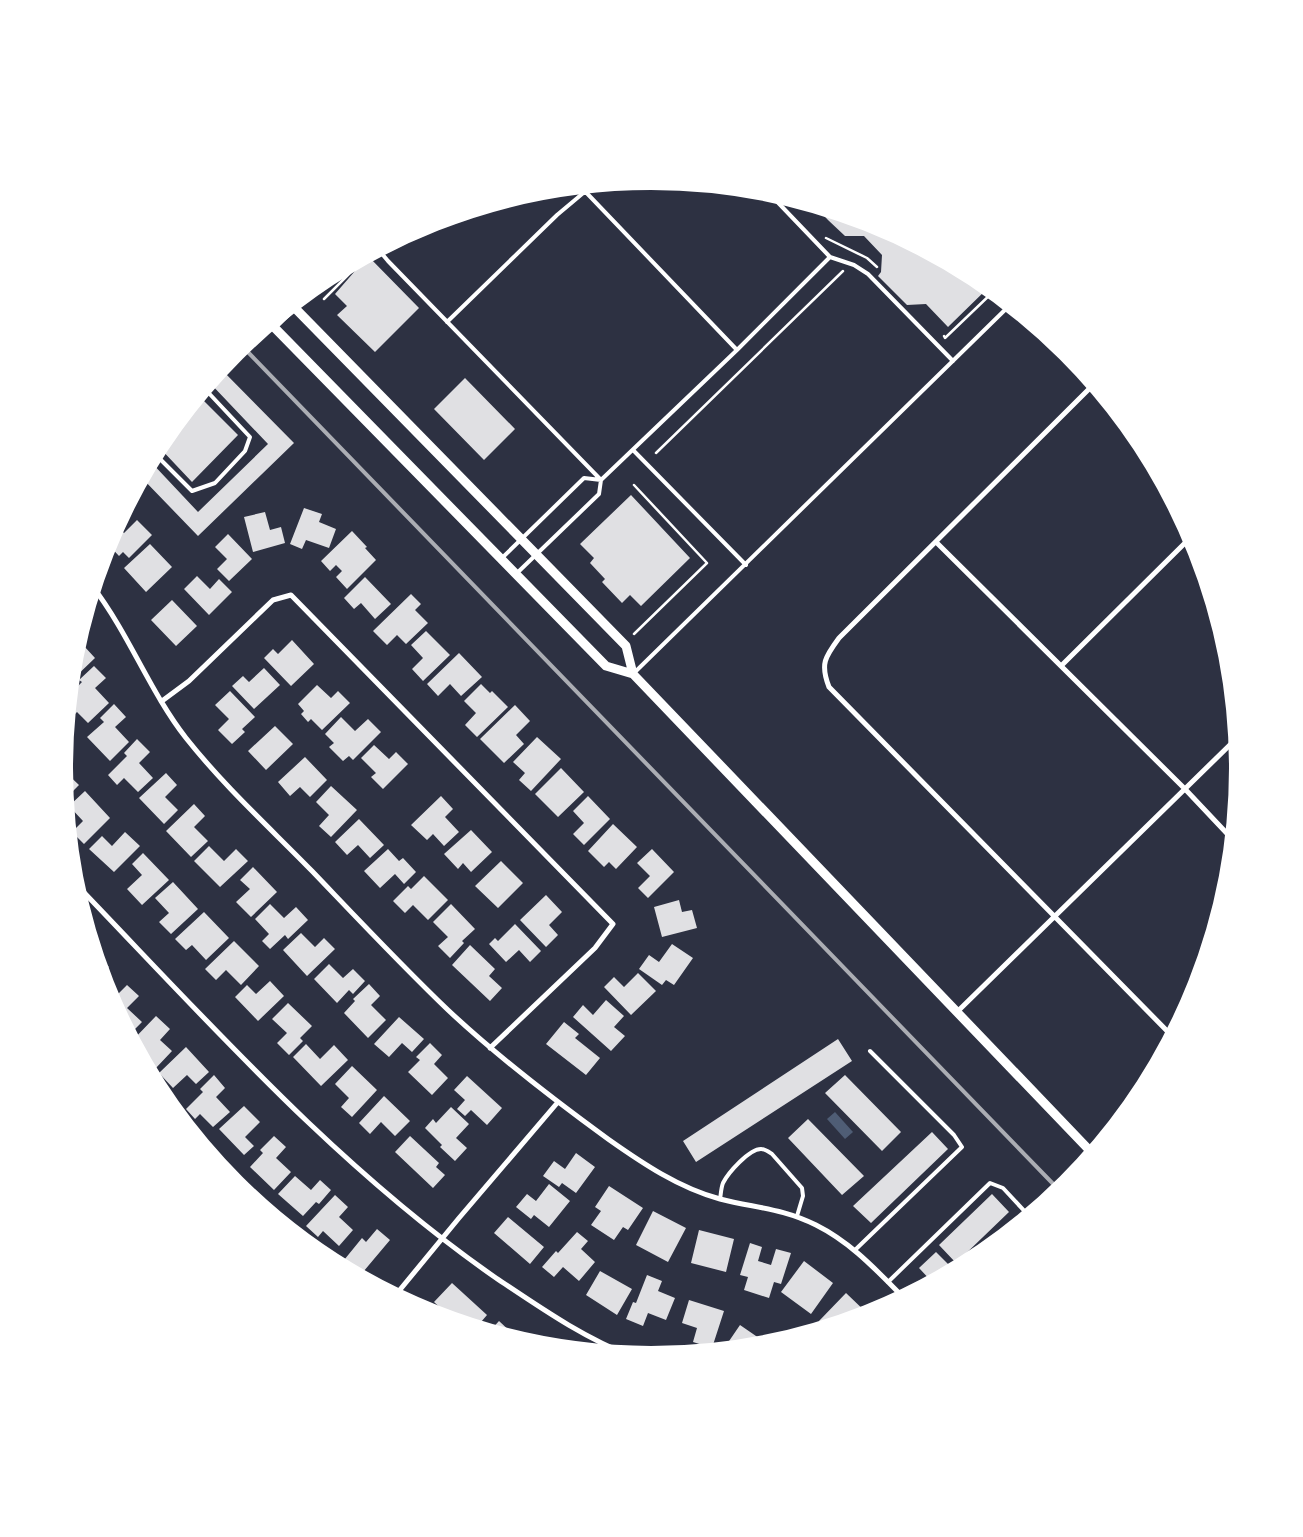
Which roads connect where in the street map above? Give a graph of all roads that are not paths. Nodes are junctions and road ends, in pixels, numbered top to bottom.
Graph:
1 (584, 191) joint
2 (775, 200) edge
3 (382, 254) edge
4 (830, 257) junction
5 (296, 309) edge
6 (1007, 309) edge
7 (447, 322) junction
8 (274, 327) edge
9 (737, 350) junction
10 (953, 361) junction
11 (1091, 387) edge
12 (208, 392) edge
13 (633, 450) junction
14 (160, 459) edge
15 (600, 480) junction
16 (521, 539) junction
17 (1186, 541) edge
18 (936, 542) junction
19 (536, 554) junction
20 (501, 559) junction
21 (746, 564) junction
22 (516, 574) junction
23 (97, 594) edge
24 (1061, 666) junction
25 (634, 674) junction
26 (162, 701) junction
27 (1232, 743) edge
28 (1185, 789) junction
29 (1229, 836) edge
30 (83, 892) edge
31 (1054, 916) junction
32 (957, 1012) junction
33 (1169, 1033) edge
34 (490, 1048) junction
35 (870, 1051) dead end
36 (558, 1102) junction
37 (1090, 1151) edge
38 (720, 1199) junction
39 (1026, 1213) edge
40 (797, 1216) junction
41 (442, 1238) junction
42 (855, 1250) junction
43 (888, 1282) junction
44 (398, 1292) edge
45 (900, 1294) edge
46 (613, 1349) edge

1 - 7 lane
1 - 9 lane
2 - 4 lane
3 - 7 lane
4 - 9 lane
4 - 10 lane
5 - 16 street
6 - 10 lane
7 - 15 lane
8 - 20 street
9 - 13 lane
10 - 21 lane
11 - 18 street
12 - 14 lane
13 - 15 lane
13 - 21 lane
15 - 16 lane
15 - 19 lane
16 - 19 street
16 - 20 lane
17 - 24 street
18 - 24 street
18 - 31 street
19 - 22 lane
19 - 25 street
20 - 22 street
21 - 25 lane
22 - 25 street
23 - 26 street
24 - 28 street
25 - 32 street
26 - 34 street
26 - 34 street
27 - 28 street
28 - 29 street
28 - 31 street
30 - 41 street
31 - 32 street
31 - 33 street
32 - 37 street
34 - 36 street
35 - 42 lane
36 - 38 street
36 - 41 street
38 - 40 street
38 - 40 lane
39 - 43 lane
40 - 42 street
41 - 44 street
41 - 46 street
42 - 43 street
43 - 45 street

